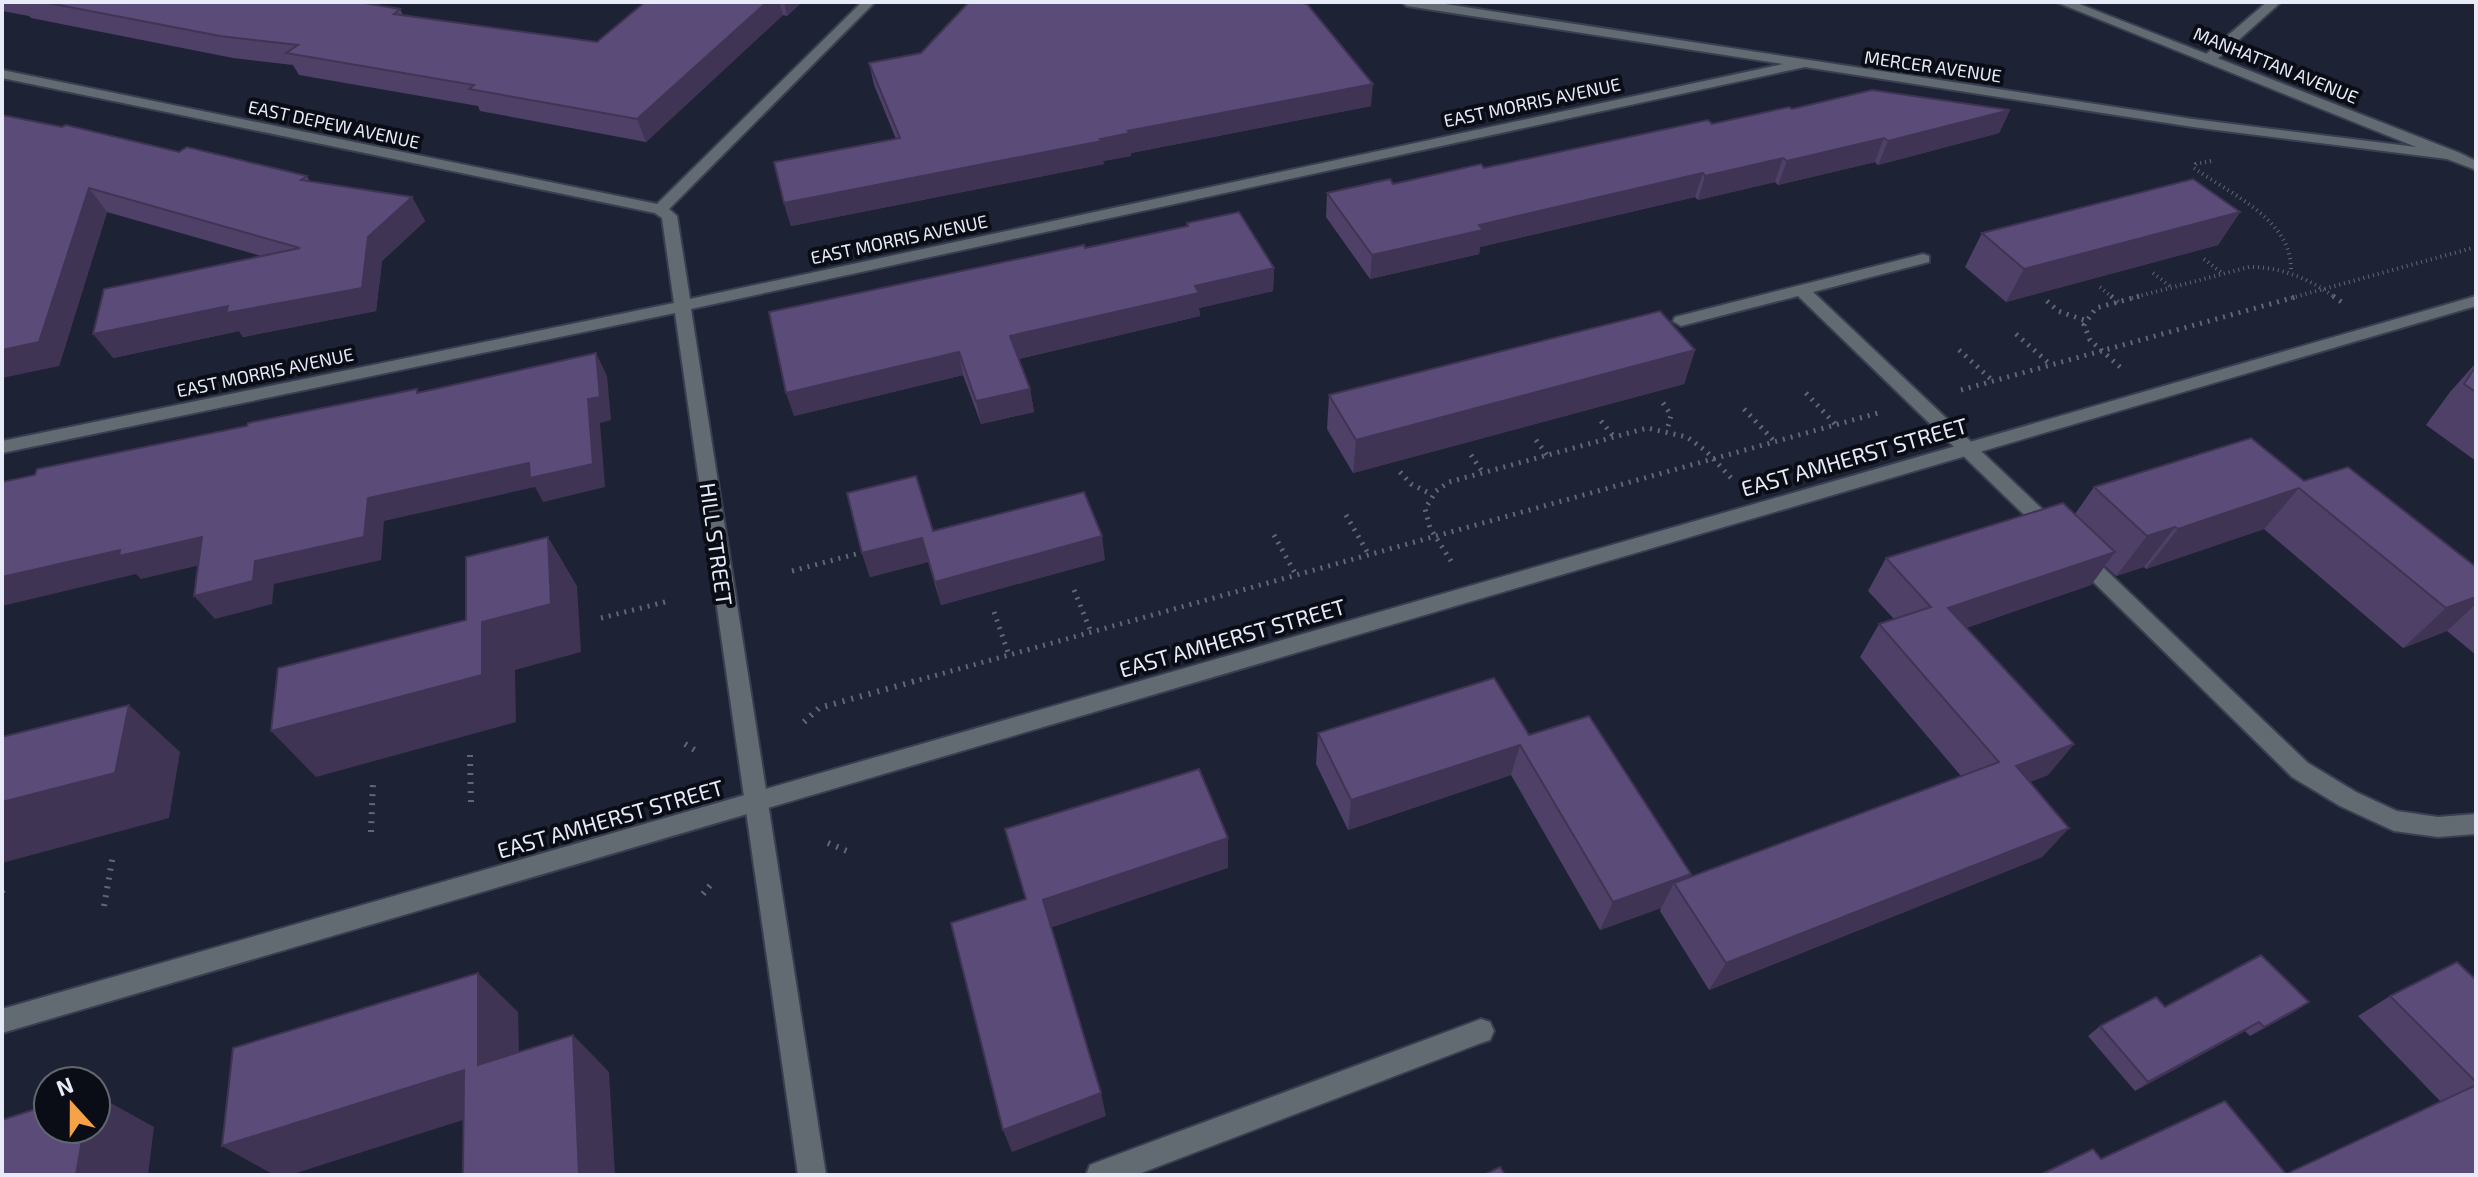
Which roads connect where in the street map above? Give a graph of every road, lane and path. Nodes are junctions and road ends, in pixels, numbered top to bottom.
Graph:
1 (869, 2) edge
2 (1407, 2) edge
3 (2062, 2) edge
4 (2275, 2) edge
5 (2210, 58) junction
6 (1802, 64) junction
7 (2, 74) edge
8 (2455, 156) junction
9 (2221, 158) dead end
10 (2476, 166) edge
11 (2222, 188) junction
12 (2213, 190) edge
13 (660, 209) junction
14 (2476, 247) edge
15 (1923, 259) dead end
16 (2204, 259) edge
17 (2291, 271) junction
18 (2153, 273) edge
19 (2223, 274) junction
20 (2100, 287) edge
21 (2172, 288) junction
22 (2323, 289) junction
23 (1801, 290) junction
24 (2047, 301) edge
25 (2340, 301) dead end
26 (2476, 301) edge
27 (2119, 302) junction
28 (682, 306) junction
29 (2084, 320) junction
30 (1681, 321) dead end
31 (2016, 334) dead end
32 (1959, 350) dead end
33 (2101, 351) junction
34 (2117, 364) dead end
35 (2051, 365) junction
36 (1993, 381) junction
37 (1806, 393) dead end
38 (1917, 402) junction
39 (1663, 403) dead end
40 (1744, 409) dead end
41 (1601, 421) dead end
42 (1836, 425) junction
43 (1667, 430) junction
44 (1614, 437) junction
45 (1536, 440) dead end
46 (1775, 442) junction
47 (2, 447) edge
48 (1967, 448) junction
49 (1471, 455) dead end
50 (1547, 455) junction
51 (1715, 459) junction
52 (1400, 472) dead end
53 (1483, 473) junction
54 (1728, 474) dead end
55 (1431, 494) junction
56 (1346, 515) dead end
57 (1274, 535) dead end
58 (1436, 536) junction
59 (856, 554) edge
60 (1369, 555) junction
61 (1447, 555) dead end
62 (792, 571) dead end
63 (1296, 575) junction
64 (1074, 590) dead end
65 (669, 601) dead end
66 (994, 612) dead end
67 (601, 618) dead end
68 (1091, 632) junction
69 (1009, 655) junction
70 (804, 722) dead end
71 (685, 744) dead end
72 (698, 752) dead end
73 (470, 755) dead end
74 (373, 783) dead end
75 (755, 801) junction
76 (471, 803) dead end
77 (2476, 824) edge
78 (371, 832) dead end
79 (828, 843) dead end
80 (847, 851) dead end
81 (113, 855) dead end
82 (712, 883) dead end
83 (703, 894) dead end
84 (104, 906) dead end
85 (2, 1021) edge
86 (1481, 1031) dead end
87 (812, 1175) edge
88 (1100, 1175) edge

1 - 13 street
2 - 6 street, MERCER AVENUE
3 - 5 street, MANHATTAN AVENUE
4 - 5 street
5 - 8 street, MANHATTAN AVENUE
6 - 8 street, MERCER AVENUE
6 - 28 street, EAST MORRIS AVENUE
7 - 13 street, EAST DEPEW AVENUE
8 - 10 street, MANHATTAN AVENUE
9 - 11 path
11 - 12 path
11 - 17 path
13 - 28 street, HILL STREET
14 - 22 path, EAST AMHERST STREET
15 - 23 street
16 - 19 path
17 - 19 path
17 - 22 path
18 - 21 path
19 - 21 path
20 - 27 path
21 - 27 path
22 - 25 path
22 - 33 path, EAST AMHERST STREET
23 - 30 street
23 - 38 street
24 - 29 path
26 - 48 street, EAST AMHERST STREET
27 - 29 path
28 - 47 street, EAST MORRIS AVENUE
28 - 75 street, HILL STREET
29 - 33 path
31 - 35 path
32 - 36 path
33 - 34 path
33 - 35 path, EAST AMHERST STREET
35 - 36 path, EAST AMHERST STREET
36 - 38 path, EAST AMHERST STREET
37 - 42 path
38 - 42 path, EAST AMHERST STREET
38 - 48 street
39 - 43 path
40 - 46 path
41 - 44 path
42 - 46 path, EAST AMHERST STREET
43 - 44 path
43 - 51 path
44 - 50 path
45 - 50 path
46 - 51 path, EAST AMHERST STREET
48 - 75 street, EAST AMHERST STREET
48 - 77 street
49 - 53 path
50 - 53 path
51 - 54 path
51 - 58 path, EAST AMHERST STREET
52 - 55 path
53 - 55 path
55 - 58 path
56 - 60 path
57 - 63 path
58 - 60 path, EAST AMHERST STREET
58 - 61 path
59 - 62 path
60 - 63 path, EAST AMHERST STREET
63 - 68 path, EAST AMHERST STREET
64 - 68 path
65 - 67 path
66 - 69 path
68 - 69 path, EAST AMHERST STREET
69 - 70 path, EAST AMHERST STREET
71 - 72 path
73 - 76 path
74 - 78 path
75 - 85 street, EAST AMHERST STREET
75 - 87 street, HILL STREET
79 - 80 path
81 - 84 path
82 - 83 path
86 - 88 street

